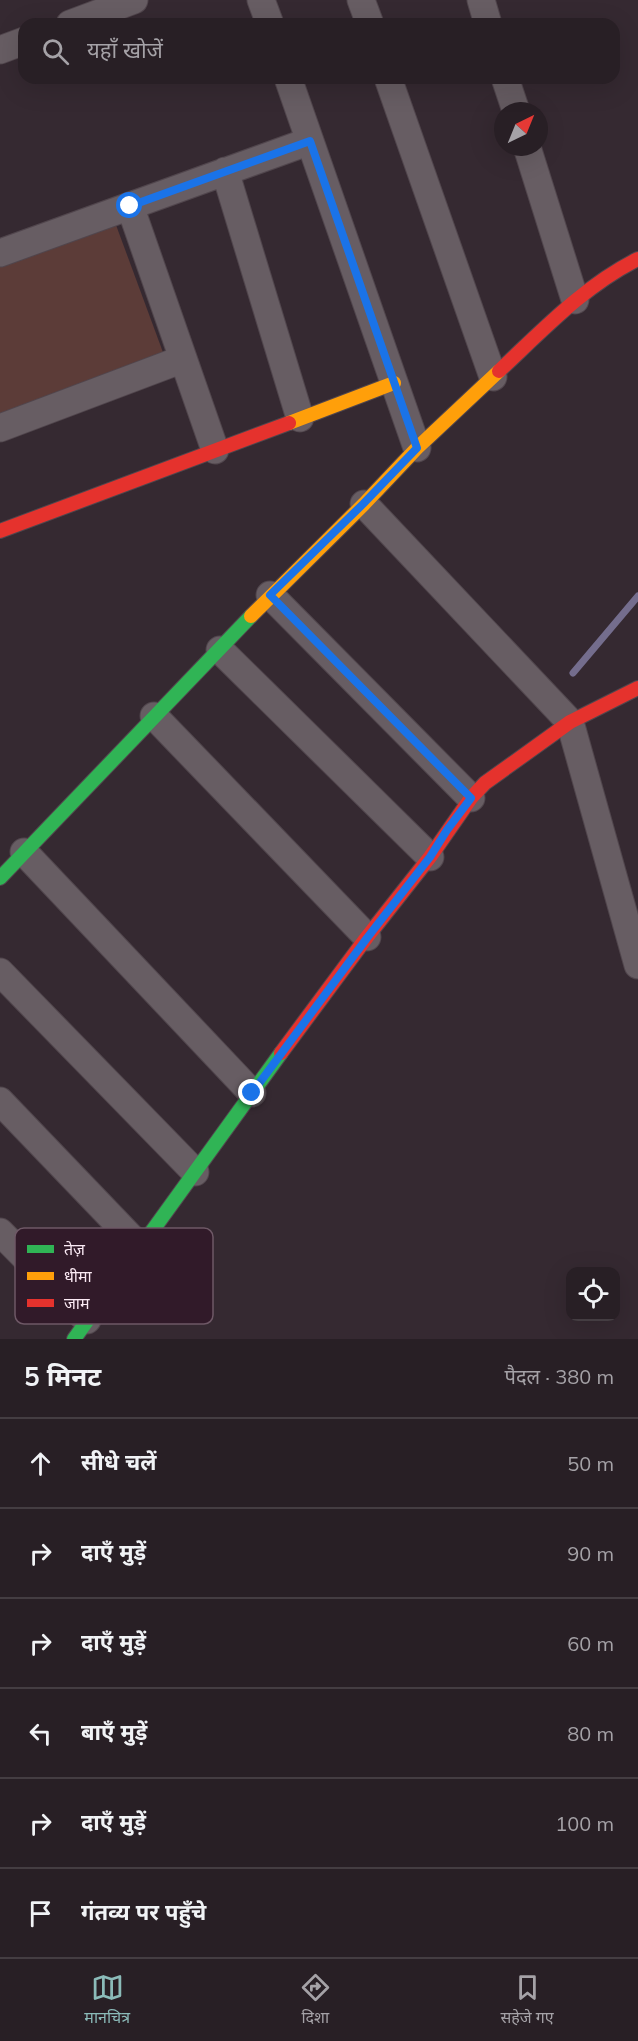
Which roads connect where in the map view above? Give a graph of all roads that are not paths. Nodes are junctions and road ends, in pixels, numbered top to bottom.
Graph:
1 (134, 0) edge
2 (261, 0) edge
3 (361, 0) edge
4 (481, 0) edge
5 (86, 18) edge
6 (268, 18) edge
7 (368, 18) edge
8 (486, 18) edge
9 (18, 43) edge
10 (0, 50) edge
11 (290, 84) edge
12 (390, 84) edge
13 (507, 84) edge
14 (513, 102) edge
15 (310, 141) junction
16 (530, 156) edge
17 (225, 171) junction
18 (130, 206) junction
19 (0, 253) edge
20 (638, 259) edge
21 (575, 300) junction
22 (183, 359) junction
23 (493, 377) junction
24 (394, 383) junction
25 (300, 418) junction
26 (0, 428) edge
27 (417, 448) junction
28 (215, 450) junction
29 (363, 504) junction
30 (0, 531) edge
31 (270, 595) junction
32 (220, 650) junction
33 (638, 688) edge
34 (154, 716) junction
35 (570, 722) junction
36 (471, 798) junction
37 (24, 852) junction
38 (430, 857) junction
39 (0, 878) edge
40 (367, 938) junction
41 (638, 965) edge
42 (0, 972) edge
43 (252, 1093) junction
44 (0, 1101) edge
45 (195, 1172) junction
46 (122, 1228) edge
47 (154, 1228) edge
48 (0, 1232) edge
49 (15, 1250) edge

1 - 5 street
2 - 6 street
3 - 7 street
4 - 8 street
9 - 10 street
11 - 15 street
12 - 23 street
13 - 14 street
15 - 17 street
15 - 24 street
16 - 21 street
17 - 18 street
17 - 25 street
18 - 19 street
18 - 22 street
20 - 21 street
21 - 23 street
22 - 26 street
22 - 28 street
23 - 27 street
24 - 25 street
24 - 27 street
25 - 28 street
27 - 29 street
28 - 30 street
29 - 31 street
29 - 35 street
31 - 32 street
31 - 36 street
32 - 34 street
32 - 38 street
33 - 35 street
34 - 37 street
34 - 40 street
35 - 36 street
35 - 41 street
36 - 38 street
37 - 39 street
37 - 43 street
38 - 40 street
40 - 43 street
42 - 45 street
43 - 45 street
44 - 46 street
45 - 47 street
48 - 49 street

